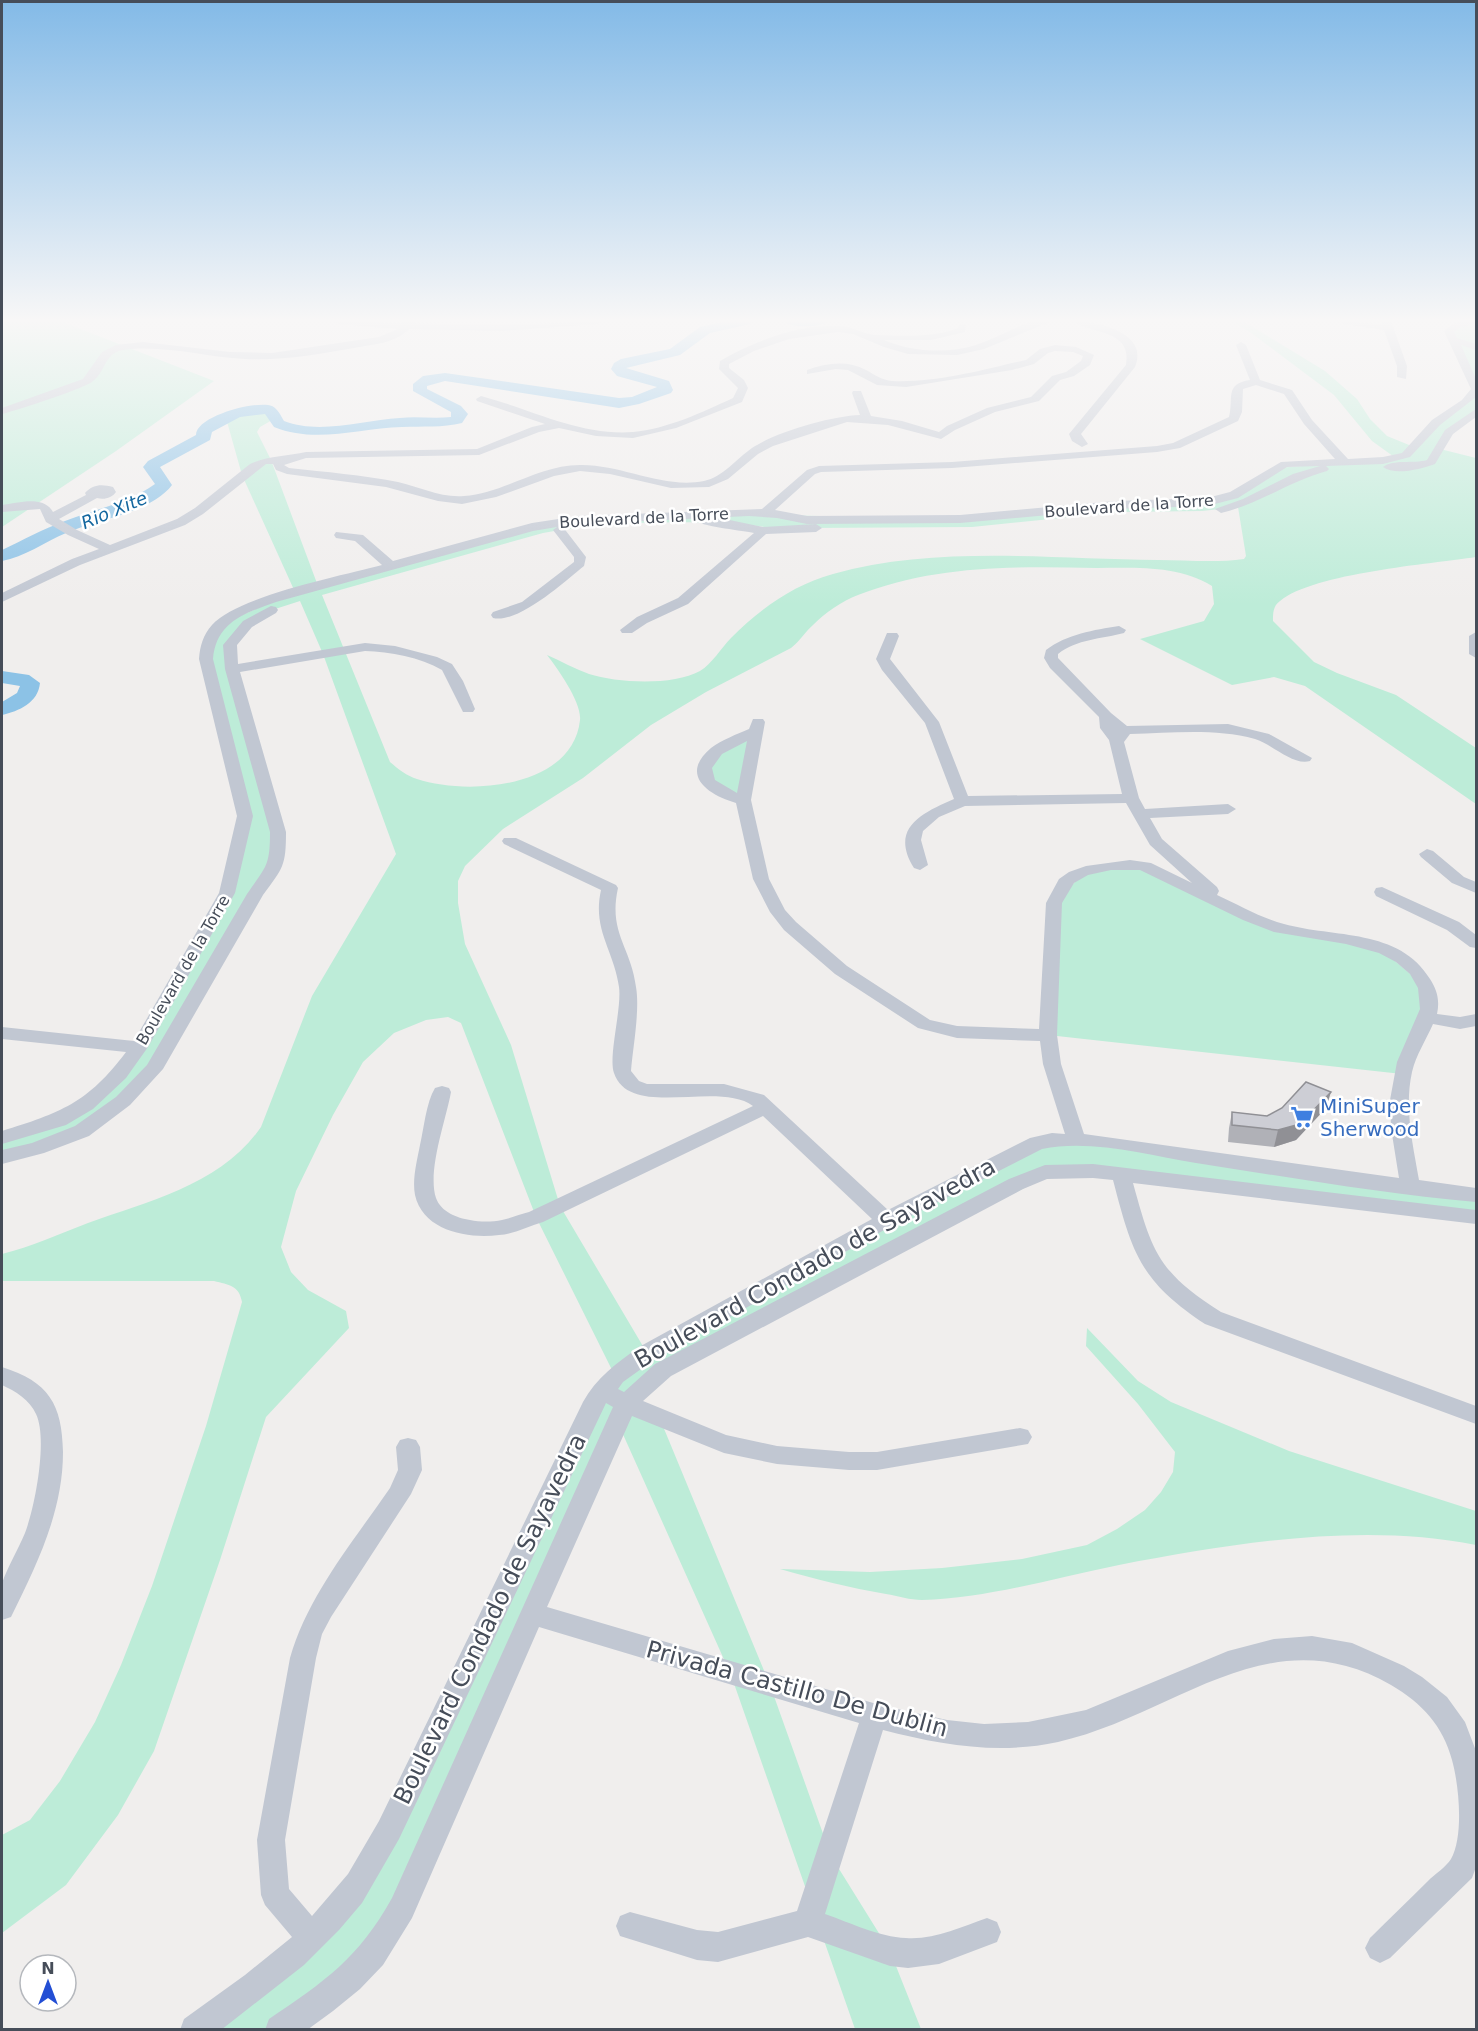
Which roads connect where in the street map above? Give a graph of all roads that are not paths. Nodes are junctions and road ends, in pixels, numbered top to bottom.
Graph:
1 (519, 416) edge
2 (697, 416) edge
3 (866, 416) edge
4 (978, 416) edge
5 (1090, 416) edge
6 (1235, 416) edge
7 (1304, 416) edge
8 (1446, 416) edge
9 (1471, 416) edge
10 (867, 419) junction
11 (538, 424) junction
12 (951, 428) junction
13 (920, 429) junction
14 (1082, 444) junction
15 (1414, 447) junction
16 (1135, 452) junction
17 (1438, 453) junction
18 (1071, 454) junction
19 (281, 461) junction
20 (1344, 462) junction
21 (95, 495) dead end
22 (2, 508) edge
23 (765, 513) junction
24 (722, 518) junction
25 (50, 519) junction
26 (806, 524) junction
27 (559, 530) junction
28 (763, 531) junction
29 (340, 536) dead end
30 (110, 549) junction
31 (391, 566) junction
32 (2, 598) edge
33 (498, 615) dead end
34 (627, 630) dead end
35 (1119, 630) dead end
36 (892, 636) dead end
37 (1476, 636) edge
38 (1476, 654) edge
39 (232, 669) junction
40 (468, 709) dead end
41 (1120, 735) junction
42 (1305, 758) dead end
43 (1131, 798) junction
44 (743, 800) junction
45 (962, 801) junction
46 (1228, 809) dead end
47 (271, 811) junction
48 (1139, 814) junction
49 (245, 816) junction
50 (510, 841) dead end
51 (1156, 842) junction
52 (1427, 854) dead end
53 (920, 865) dead end
54 (1140, 865) junction
55 (266, 880) junction
56 (231, 881) junction
57 (1476, 888) edge
58 (1382, 892) dead end
59 (1228, 906) junction
60 (1476, 943) edge
61 (1428, 1018) junction
62 (1476, 1020) edge
63 (2, 1033) edge
64 (1048, 1035) junction
65 (139, 1047) junction
66 (442, 1092) dead end
67 (766, 1107) junction
68 (2, 1138) edge
69 (1076, 1139) junction
70 (1022, 1150) junction
71 (2, 1157) edge
72 (1045, 1173) junction
73 (1121, 1174) junction
74 (1271, 1180) junction
75 (1410, 1185) junction
76 (1476, 1195) edge
77 (1476, 1217) edge
78 (886, 1220) junction
79 (2, 1376) edge
80 (602, 1391) junction
81 (627, 1404) junction
82 (1476, 1415) edge
83 (1020, 1437) dead end
84 (408, 1447) dead end
85 (2, 1609) edge
86 (532, 1614) junction
87 (875, 1715) junction
88 (1469, 1869) edge
89 (808, 1923) junction
90 (630, 1926) dead end
91 (987, 1932) dead end
92 (311, 1937) junction
93 (1380, 1948) dead end
94 (195, 2030) edge
95 (280, 2030) edge

1 - 11 street
2 - 11 street
3 - 10 street
4 - 12 street
5 - 14 street
6 - 16 street
7 - 20 street
8 - 15 street, Boulevard de la Torre
9 - 17 street, Boulevard de la Torre
10 - 13 street
10 - 19 street
11 - 19 street
12 - 13 street
12 - 13 street
14 - 16 street
14 - 18 street
15 - 17 street
15 - 20 street, Boulevard de la Torre
16 - 18 street
17 - 26 street, Boulevard de la Torre
18 - 23 street
19 - 30 street
20 - 26 street, Boulevard de la Torre
21 - 25 street
22 - 25 street
23 - 24 street, Boulevard de la Torre
23 - 26 street, Boulevard de la Torre
24 - 27 street, Boulevard de la Torre
24 - 28 street, Boulevard de la Torre
24 - 31 street, Boulevard de la Torre
25 - 30 street
26 - 28 street, Boulevard de la Torre
27 - 33 street
27 - 39 street, Boulevard de la Torre
28 - 34 street
29 - 31 street
30 - 32 street
31 - 49 street, Boulevard de la Torre
35 - 41 street
36 - 45 street
37 - 38 street
39 - 40 street
39 - 47 street, Boulevard de la Torre
41 - 42 street
41 - 43 street
43 - 45 street
43 - 48 street
44 - 44 street
44 - 64 street
45 - 53 street
46 - 48 street
47 - 49 street
47 - 55 street, Boulevard de la Torre
48 - 51 street
49 - 56 street, Boulevard de la Torre
50 - 67 street
51 - 54 street
51 - 59 street
52 - 57 street
54 - 59 street
54 - 64 street
55 - 56 street
55 - 71 street, Boulevard de la Torre
56 - 65 street, Boulevard de la Torre
58 - 60 street
59 - 61 street
61 - 62 street
61 - 75 street
63 - 65 street
64 - 69 street
65 - 68 street, Boulevard de la Torre
66 - 67 street
67 - 78 street
69 - 70 street, Boulevard Condado de Sayavedra
69 - 74 street, Boulevard Condado de Sayavedra
70 - 72 street
70 - 78 street, Boulevard Condado de Sayavedra
72 - 73 street, Boulevard Condado de Sayavedra
72 - 81 street, Boulevard Condado de Sayavedra
73 - 74 street, Boulevard Condado de Sayavedra
73 - 82 street
74 - 75 street, Boulevard Condado de Sayavedra
74 - 77 street, Boulevard Condado de Sayavedra
75 - 76 street, Boulevard Condado de Sayavedra
78 - 80 street, Boulevard Condado de Sayavedra
79 - 85 street
80 - 81 street
80 - 92 street, Boulevard Condado de Sayavedra
81 - 83 street
81 - 86 street, Boulevard Condado de Sayavedra
84 - 92 street
86 - 87 street, Privada Castillo De Dublin
86 - 95 street, Boulevard Condado de Sayavedra
87 - 88 street, Privada Castillo De Dublin
87 - 89 street
88 - 93 street
89 - 90 street
89 - 91 street
92 - 94 street, Boulevard Condado de Sayavedra

